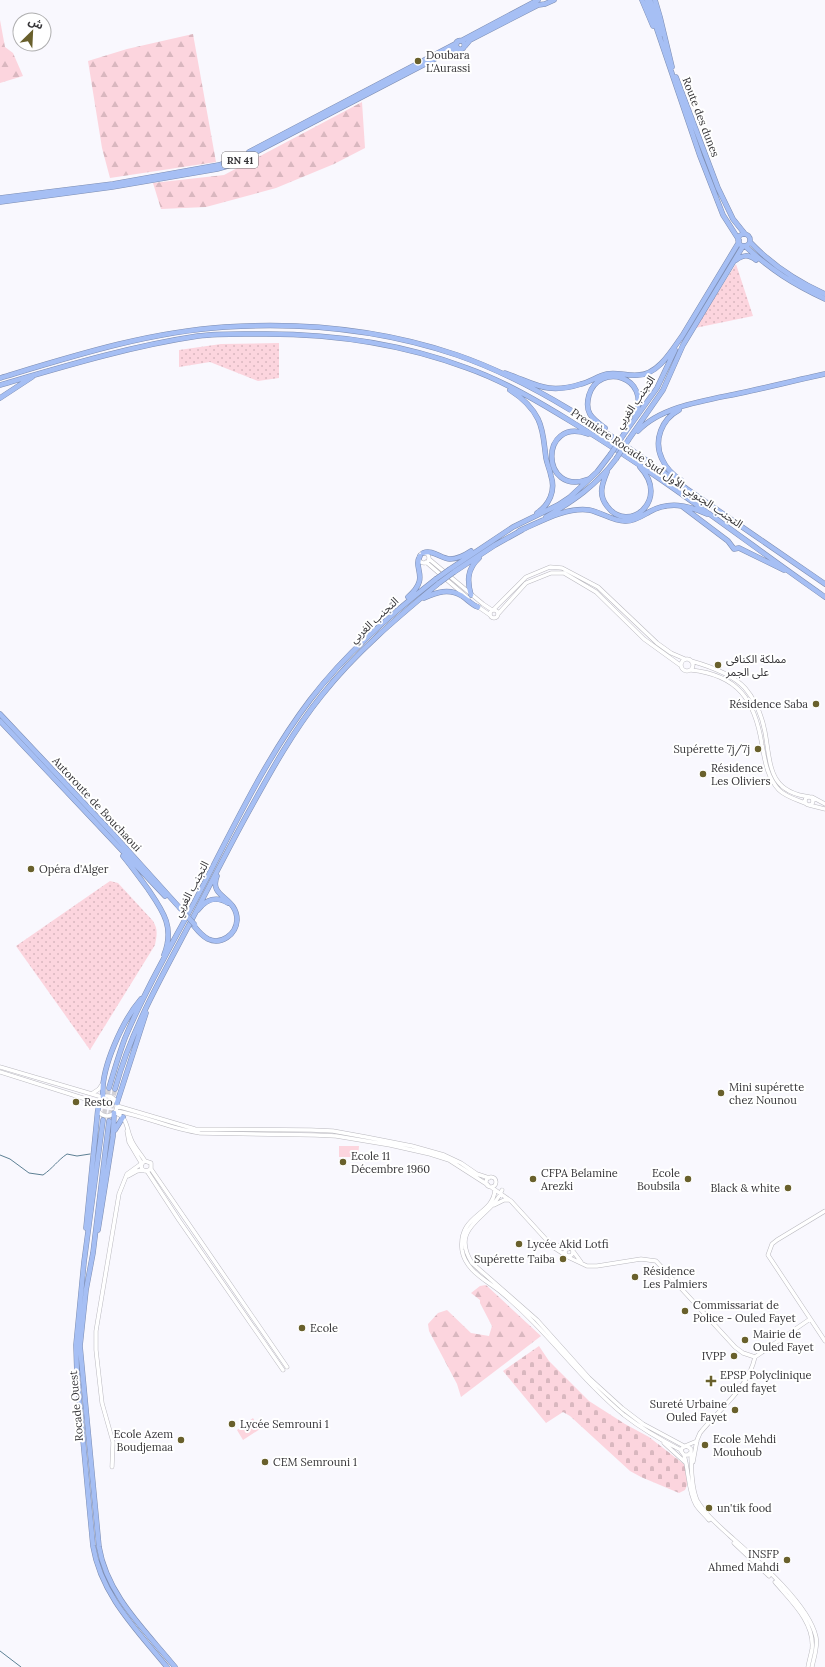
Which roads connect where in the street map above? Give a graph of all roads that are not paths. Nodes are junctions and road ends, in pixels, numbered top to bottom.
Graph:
1 (554, 0) edge
2 (642, 0) edge
3 (647, 0) edge
4 (650, 0) edge
5 (655, 0) edge
6 (538, 2) edge
7 (658, 34) junction
8 (459, 42) junction
9 (465, 46) junction
10 (458, 48) junction
11 (672, 67) junction
12 (0, 198) edge
13 (0, 202) edge
14 (731, 229) junction
15 (745, 234) junction
16 (739, 241) junction
17 (750, 242) junction
18 (744, 246) junction
19 (734, 250) junction
20 (734, 261) junction
21 (803, 288) junction
22 (825, 294) edge
23 (825, 298) edge
24 (682, 336) junction
25 (458, 356) junction
26 (41, 373) junction
27 (825, 374) edge
28 (0, 378) edge
29 (495, 381) junction
30 (0, 385) edge
31 (0, 398) edge
32 (689, 406) junction
33 (631, 425) junction
34 (598, 438) junction
35 (629, 439) junction
36 (628, 447) junction
37 (621, 452) junction
38 (607, 471) junction
39 (591, 478) junction
40 (680, 505) junction
41 (724, 513) junction
42 (718, 519) junction
43 (513, 527) junction
44 (519, 531) junction
45 (487, 544) junction
46 (488, 550) junction
47 (421, 554) junction
48 (428, 560) junction
49 (452, 570) junction
50 (794, 576) junction
51 (438, 581) junction
52 (825, 584) edge
53 (471, 595) junction
54 (825, 597) edge
55 (418, 601) junction
56 (478, 608) junction
57 (399, 609) junction
58 (493, 610) junction
59 (498, 614) junction
60 (490, 615) junction
61 (685, 659) junction
62 (691, 661) junction
63 (680, 665) junction
64 (690, 670) junction
65 (0, 714) edge
66 (0, 721) edge
67 (810, 797) junction
68 (808, 804) junction
69 (825, 804) edge
70 (825, 809) edge
71 (101, 829) junction
72 (230, 846) junction
73 (178, 908) junction
74 (193, 925) junction
75 (153, 979) junction
76 (146, 993) junction
77 (153, 995) junction
78 (0, 1067) edge
79 (0, 1072) edge
80 (104, 1082) junction
81 (109, 1088) tunnel mouth
82 (115, 1089) tunnel mouth
83 (93, 1093) junction
84 (102, 1097) junction
85 (117, 1104) junction
86 (98, 1107) junction
87 (115, 1112) junction
88 (123, 1117) junction
89 (103, 1120) tunnel mouth
90 (109, 1120) tunnel mouth
91 (128, 1128) junction
92 (113, 1136) junction
93 (146, 1161) junction
94 (142, 1164) junction
95 (147, 1170) junction
96 (489, 1178) junction
97 (124, 1179) junction
98 (496, 1182) junction
99 (489, 1186) junction
100 (495, 1190) junction
101 (501, 1192) junction
102 (511, 1201) junction
103 (494, 1205) junction
104 (825, 1211) edge
105 (182, 1214) junction
106 (177, 1217) junction
107 (186, 1219) junction
108 (181, 1223) junction
109 (545, 1239) junction
110 (568, 1249) junction
111 (573, 1251) junction
112 (93, 1253) junction
113 (567, 1256) junction
114 (213, 1258) junction
115 (208, 1261) junction
116 (84, 1262) junction
117 (217, 1264) junction
118 (584, 1264) junction
119 (211, 1267) junction
120 (810, 1319) junction
121 (825, 1341) edge
122 (755, 1357) junction
123 (287, 1367) dead end
124 (283, 1370) dead end
125 (654, 1435) junction
126 (697, 1440) junction
127 (684, 1446) junction
128 (681, 1450) junction
129 (690, 1453) junction
130 (684, 1456) junction
131 (687, 1464) junction
132 (112, 1467) dead end
133 (693, 1473) junction
134 (167, 1667) edge
135 (175, 1667) edge
136 (808, 1667) edge
137 (812, 1667) edge

1 - 6 highway
2 - 7 highway
3 - 7 highway
4 - 11 highway, Route des dunes
5 - 11 highway
6 - 8 highway, RN 41
6 - 9 highway
7 - 14 highway
8 - 9 highway
8 - 10 highway
8 - 12 highway, RN 41
9 - 10 highway
10 - 13 highway, RN 41
11 - 15 highway, Route des dunes
14 - 16 highway
14 - 19 highway
15 - 16 highway
15 - 17 highway
16 - 18 highway
16 - 19 highway, التجنب الغربي
17 - 18 highway
17 - 22 highway
18 - 20 highway, التجنب الغربي
18 - 21 highway
19 - 24 highway, التجنب الغربي
20 - 21 highway
20 - 35 highway, التجنب الغربي
21 - 23 highway
24 - 25 highway
24 - 33 highway, التجنب الغربي
25 - 28 highway, Première Rocade Sud التجنب الجنوبي الأول
25 - 36 highway, Première Rocade Sud التجنب الجنوبي الأول
26 - 29 highway, Première Rocade Sud التجنب الجنوبي الأول
26 - 30 highway, Première Rocade Sud التجنب الجنوبي الأول
26 - 31 highway
27 - 32 highway
29 - 34 highway, Première Rocade Sud التجنب الجنوبي الأول
29 - 43 highway
32 - 35 highway
32 - 41 highway
33 - 36 highway
33 - 39 highway, التجنب الغربي, bridge
34 - 37 highway, Première Rocade Sud التجنب الجنوبي الأول
34 - 39 highway
35 - 38 highway, التجنب الغربي, bridge
36 - 41 highway, Première Rocade Sud التجنب الجنوبي الأول
37 - 38 highway
37 - 42 highway, Première Rocade Sud التجنب الجنوبي الأول
38 - 44 highway, التجنب الغربي
39 - 43 highway, التجنب الغربي
40 - 42 highway
40 - 44 highway
40 - 50 highway
41 - 52 highway, Première Rocade Sud التجنب الجنوبي الأول
42 - 50 highway, Première Rocade Sud التجنب الجنوبي الأول
43 - 45 highway, التجنب الغربي
44 - 46 highway, التجنب الغربي
45 - 47 highway
45 - 49 highway, التجنب الغربي
46 - 49 highway, التجنب الغربي
46 - 53 highway
47 - 48 main road
47 - 48 main road
47 - 57 highway
48 - 53 main road
48 - 56 main road
49 - 51 highway, التجنب الغربي, bridge
50 - 54 highway, Première Rocade Sud التجنب الجنوبي الأول
51 - 55 highway, التجنب الغربي
51 - 57 highway, التجنب الغربي
53 - 58 main road
55 - 56 highway
55 - 72 highway, التجنب الغربي
56 - 60 main road
57 - 75 highway, التجنب الغربي
58 - 59 main road
58 - 60 main road
58 - 61 main road
59 - 60 main road
59 - 63 main road
61 - 62 main road
61 - 63 main road
62 - 64 main road
62 - 67 main road
63 - 64 main road
64 - 68 main road
65 - 73 highway, Autoroute de Bouchaoui
66 - 71 highway, Autoroute de Bouchaoui
67 - 68 main road
67 - 69 main road
68 - 70 main road
71 - 73 highway, Autoroute de Bouchaoui
71 - 75 highway
72 - 74 highway, التجنب الغربي
72 - 74 highway
73 - 74 highway, bridge
74 - 74 highway
74 - 77 highway, التجنب الغربي
75 - 76 highway, التجنب الغربي
76 - 80 highway
76 - 81 highway, التجنب الغربي
77 - 82 highway, التجنب الغربي
77 - 85 highway
78 - 83 main road
79 - 86 main road
80 - 83 main road
80 - 84 highway
83 - 84 main road
84 - 85 main road
84 - 86 main road
85 - 87 main road
85 - 96 main road
86 - 87 main road
86 - 116 highway
87 - 88 main road
87 - 92 highway
87 - 99 main road
88 - 91 main road
88 - 92 highway
89 - 116 highway, Rocade Ouest
90 - 112 highway, Rocade Ouest
91 - 93 main road
91 - 94 main road
92 - 112 highway
93 - 94 main road
93 - 95 main road
94 - 95 main road
94 - 97 main road
95 - 97 main road
95 - 105 main road
95 - 106 main road
96 - 98 main road
96 - 99 main road
97 - 132 main road
98 - 99 main road
98 - 101 main road
99 - 100 main road
100 - 101 main road
100 - 125 main road
101 - 102 main road
101 - 103 main road
102 - 103 main road
102 - 109 main road
103 - 127 main road
104 - 120 main road
105 - 106 main road
105 - 107 main road
106 - 108 main road
107 - 108 main road
107 - 114 main road
108 - 115 main road
109 - 110 main road
109 - 113 main road
110 - 111 main road
110 - 113 main road
111 - 113 main road
111 - 118 main road
112 - 135 highway, Rocade Ouest
113 - 118 main road
114 - 115 main road
114 - 117 main road
115 - 119 main road
116 - 134 highway, Rocade Ouest
117 - 119 main road
117 - 123 main road
118 - 122 main road
119 - 124 main road
120 - 121 main road
120 - 122 main road
122 - 126 main road
125 - 128 main road
125 - 131 main road
126 - 127 main road
126 - 129 main road
126 - 133 main road
127 - 128 main road
127 - 129 main road
128 - 130 main road
129 - 130 main road
129 - 133 main road
130 - 131 main road
131 - 136 main road
133 - 137 main road

